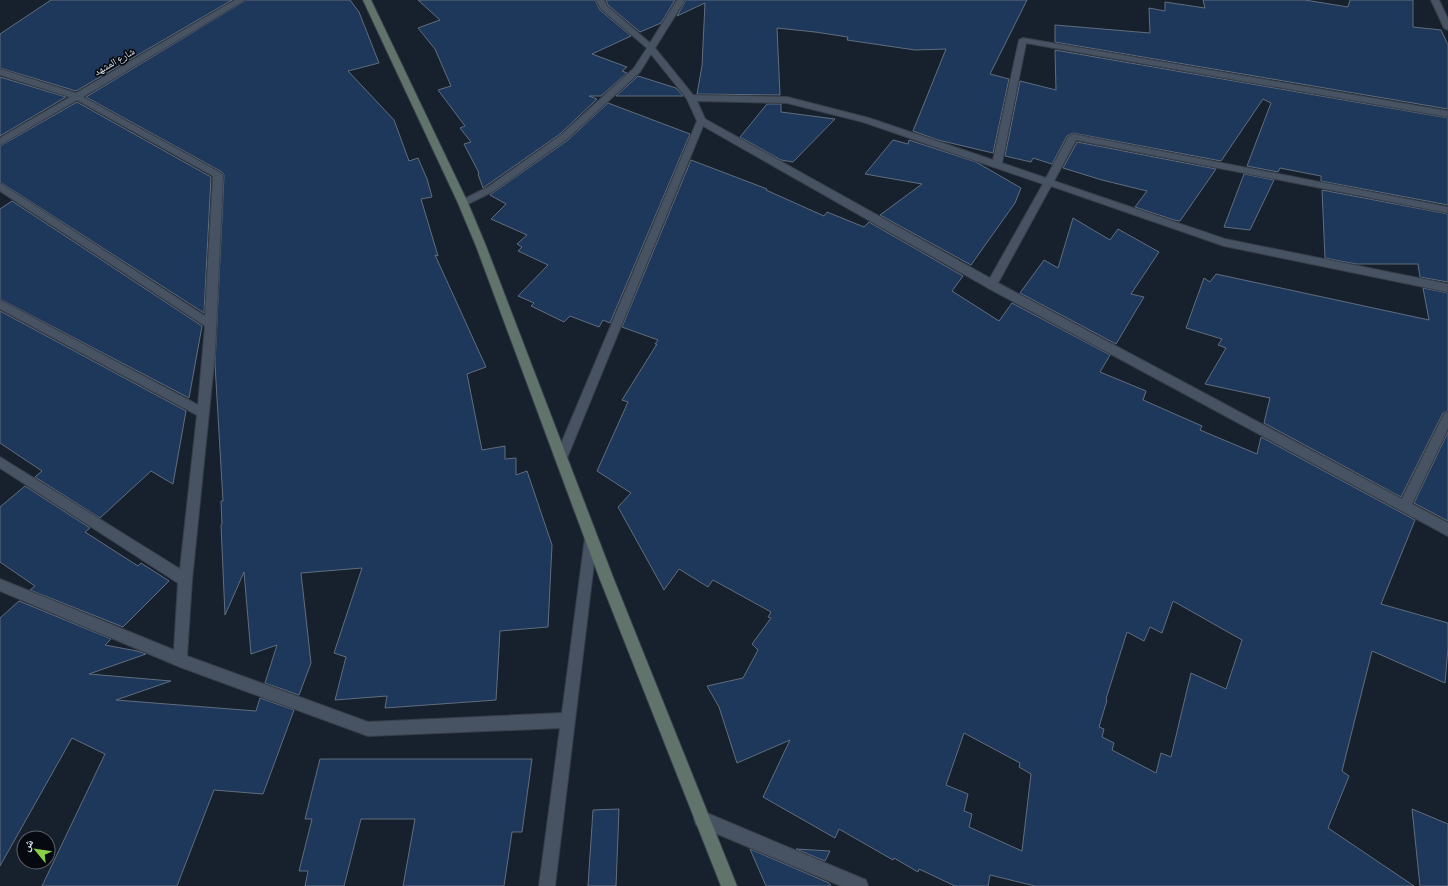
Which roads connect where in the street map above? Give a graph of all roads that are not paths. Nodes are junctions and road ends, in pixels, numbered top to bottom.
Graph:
1 (239, 0) edge
2 (367, 0) edge
3 (600, 0) edge
4 (681, 0) edge
5 (1435, 0) edge
6 (1448, 28) edge
7 (651, 48) junction
8 (0, 72) edge
9 (76, 96) junction
10 (691, 98) junction
11 (1448, 114) edge
12 (701, 121) junction
13 (0, 142) edge
14 (997, 164) junction
15 (1048, 182) junction
16 (0, 186) edge
17 (463, 203) junction
18 (1448, 210) edge
19 (992, 285) junction
20 (1448, 288) edge
21 (0, 304) edge
22 (211, 325) junction
23 (203, 413) junction
24 (1448, 418) edge
25 (561, 458) junction
26 (0, 462) edge
27 (1404, 507) junction
28 (1448, 530) edge
29 (591, 538) junction
30 (185, 580) junction
31 (0, 585) edge
32 (180, 660) junction
33 (569, 720) junction
34 (702, 819) junction
35 (547, 886) edge
36 (729, 886) edge
37 (860, 886) edge

1 - 9 street, شارع المشهد
2 - 17 street
3 - 7 street
4 - 7 street
5 - 6 street
7 - 10 street
7 - 17 street
8 - 9 street
9 - 13 street, شارع المشهد
9 - 22 street
10 - 12 street
10 - 14 street
11 - 14 street
12 - 19 street
12 - 25 street
14 - 15 street
15 - 18 street
15 - 19 street
15 - 20 street
16 - 22 street
17 - 25 street
19 - 27 street
21 - 23 street
22 - 23 street
23 - 30 street
24 - 27 street
25 - 29 street
26 - 30 street
27 - 28 street
29 - 33 street
29 - 34 street
30 - 32 street
31 - 32 street
32 - 33 street
33 - 35 street
34 - 36 street
34 - 37 street

